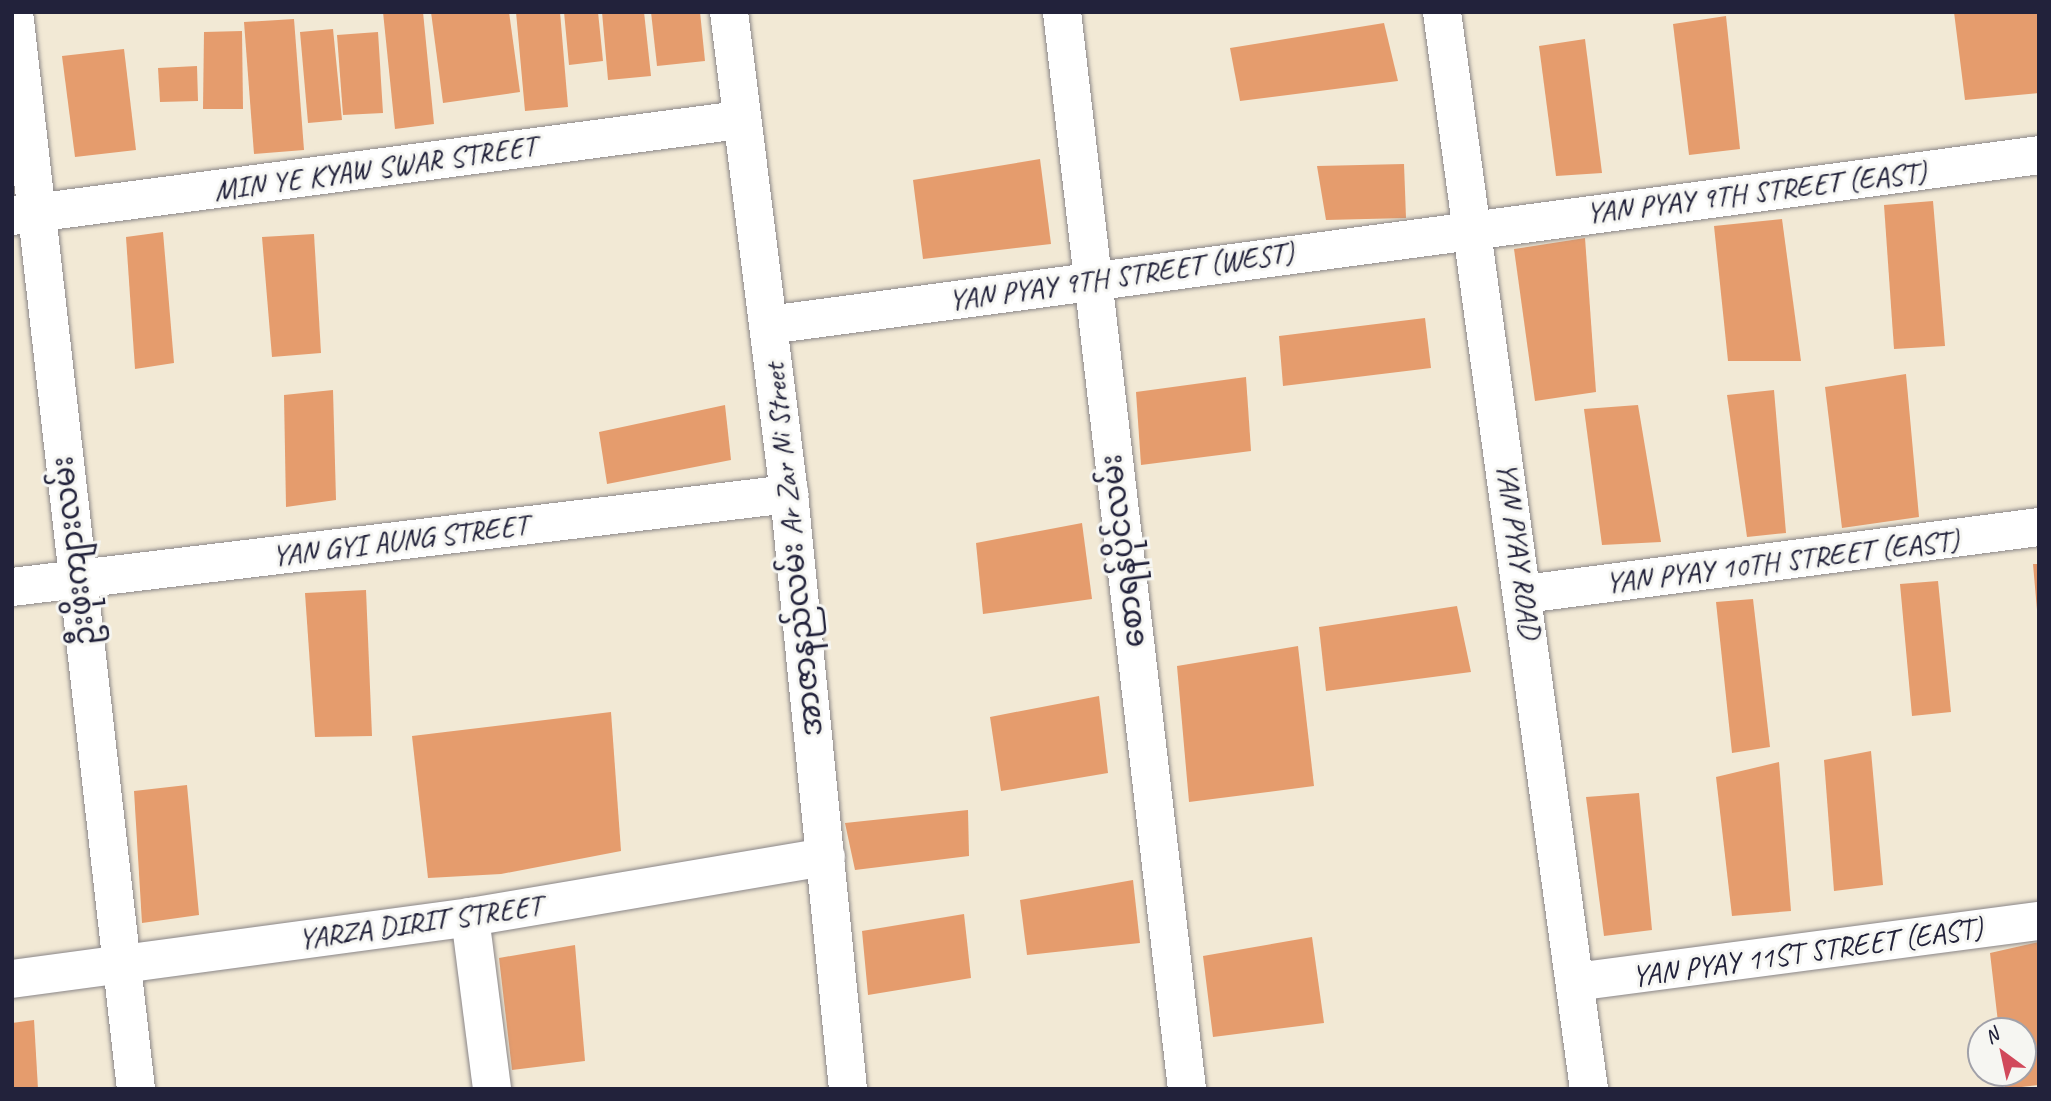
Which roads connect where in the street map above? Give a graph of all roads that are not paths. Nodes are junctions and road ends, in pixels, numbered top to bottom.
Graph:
1 (14, 12) edge
2 (729, 12) edge
3 (1062, 12) edge
4 (1442, 12) edge
5 (738, 120) junction
6 (2039, 155) edge
7 (24, 214) edge
8 (1473, 230) junction
9 (1091, 279) junction
10 (769, 325) junction
11 (789, 494) junction
12 (2039, 527) edge
13 (76, 579) junction
14 (12, 587) edge
15 (1525, 594) junction
16 (826, 857) junction
17 (470, 917) junction
18 (2039, 921) edge
19 (122, 961) junction
20 (12, 979) edge
21 (1576, 982) junction
22 (136, 1089) edge
23 (492, 1089) edge
24 (848, 1089) edge
25 (1187, 1089) edge
26 (1589, 1089) edge

1 - 7 street, ဦးဖိုးကျားလမ်း
2 - 5 street, အာဇာနည်လမ်း Ar Zar Ni Street
3 - 9 street, စောရန်ပိုင်လမ်း
4 - 8 street, YAN PYAY ROAD
5 - 7 street, MIN YE KYAW SWAR STREET
5 - 10 street, အာဇာနည်လမ်း Ar Zar Ni Street
6 - 8 street, YAN PYAY 9TH STREET (EAST)
7 - 13 street, ဦးဖိုးကျားလမ်း
8 - 9 street, YAN PYAY 9TH STREET (WEST)
8 - 15 street, YAN PYAY ROAD
9 - 10 street, YAN PYAY 9TH STREET (WEST)
9 - 25 street, စောရန်ပိုင်လမ်း
10 - 11 street, အာဇာနည်လမ်း Ar Zar Ni Street
11 - 13 street, YAN GYI AUNG STREET
11 - 16 street, အာဇာနည်လမ်း Ar Zar Ni Street
12 - 15 street, YAN PYAY 10TH STREET (EAST)
13 - 14 street, YAN GYI AUNG STREET
13 - 19 street, ဦးဖိုးကျားလမ်း
15 - 21 street, YAN PYAY ROAD
16 - 17 street, YARZA DIRIT STREET
16 - 24 street, အာဇာနည်လမ်း Ar Zar Ni Street
17 - 19 street, YARZA DIRIT STREET
17 - 23 street
18 - 21 street, YAN PYAY 11ST STREET (EAST)
19 - 20 street, YARZA DIRIT STREET
19 - 22 street, ဦးဖိုးကျားလမ်း
21 - 26 street, YAN PYAY ROAD

